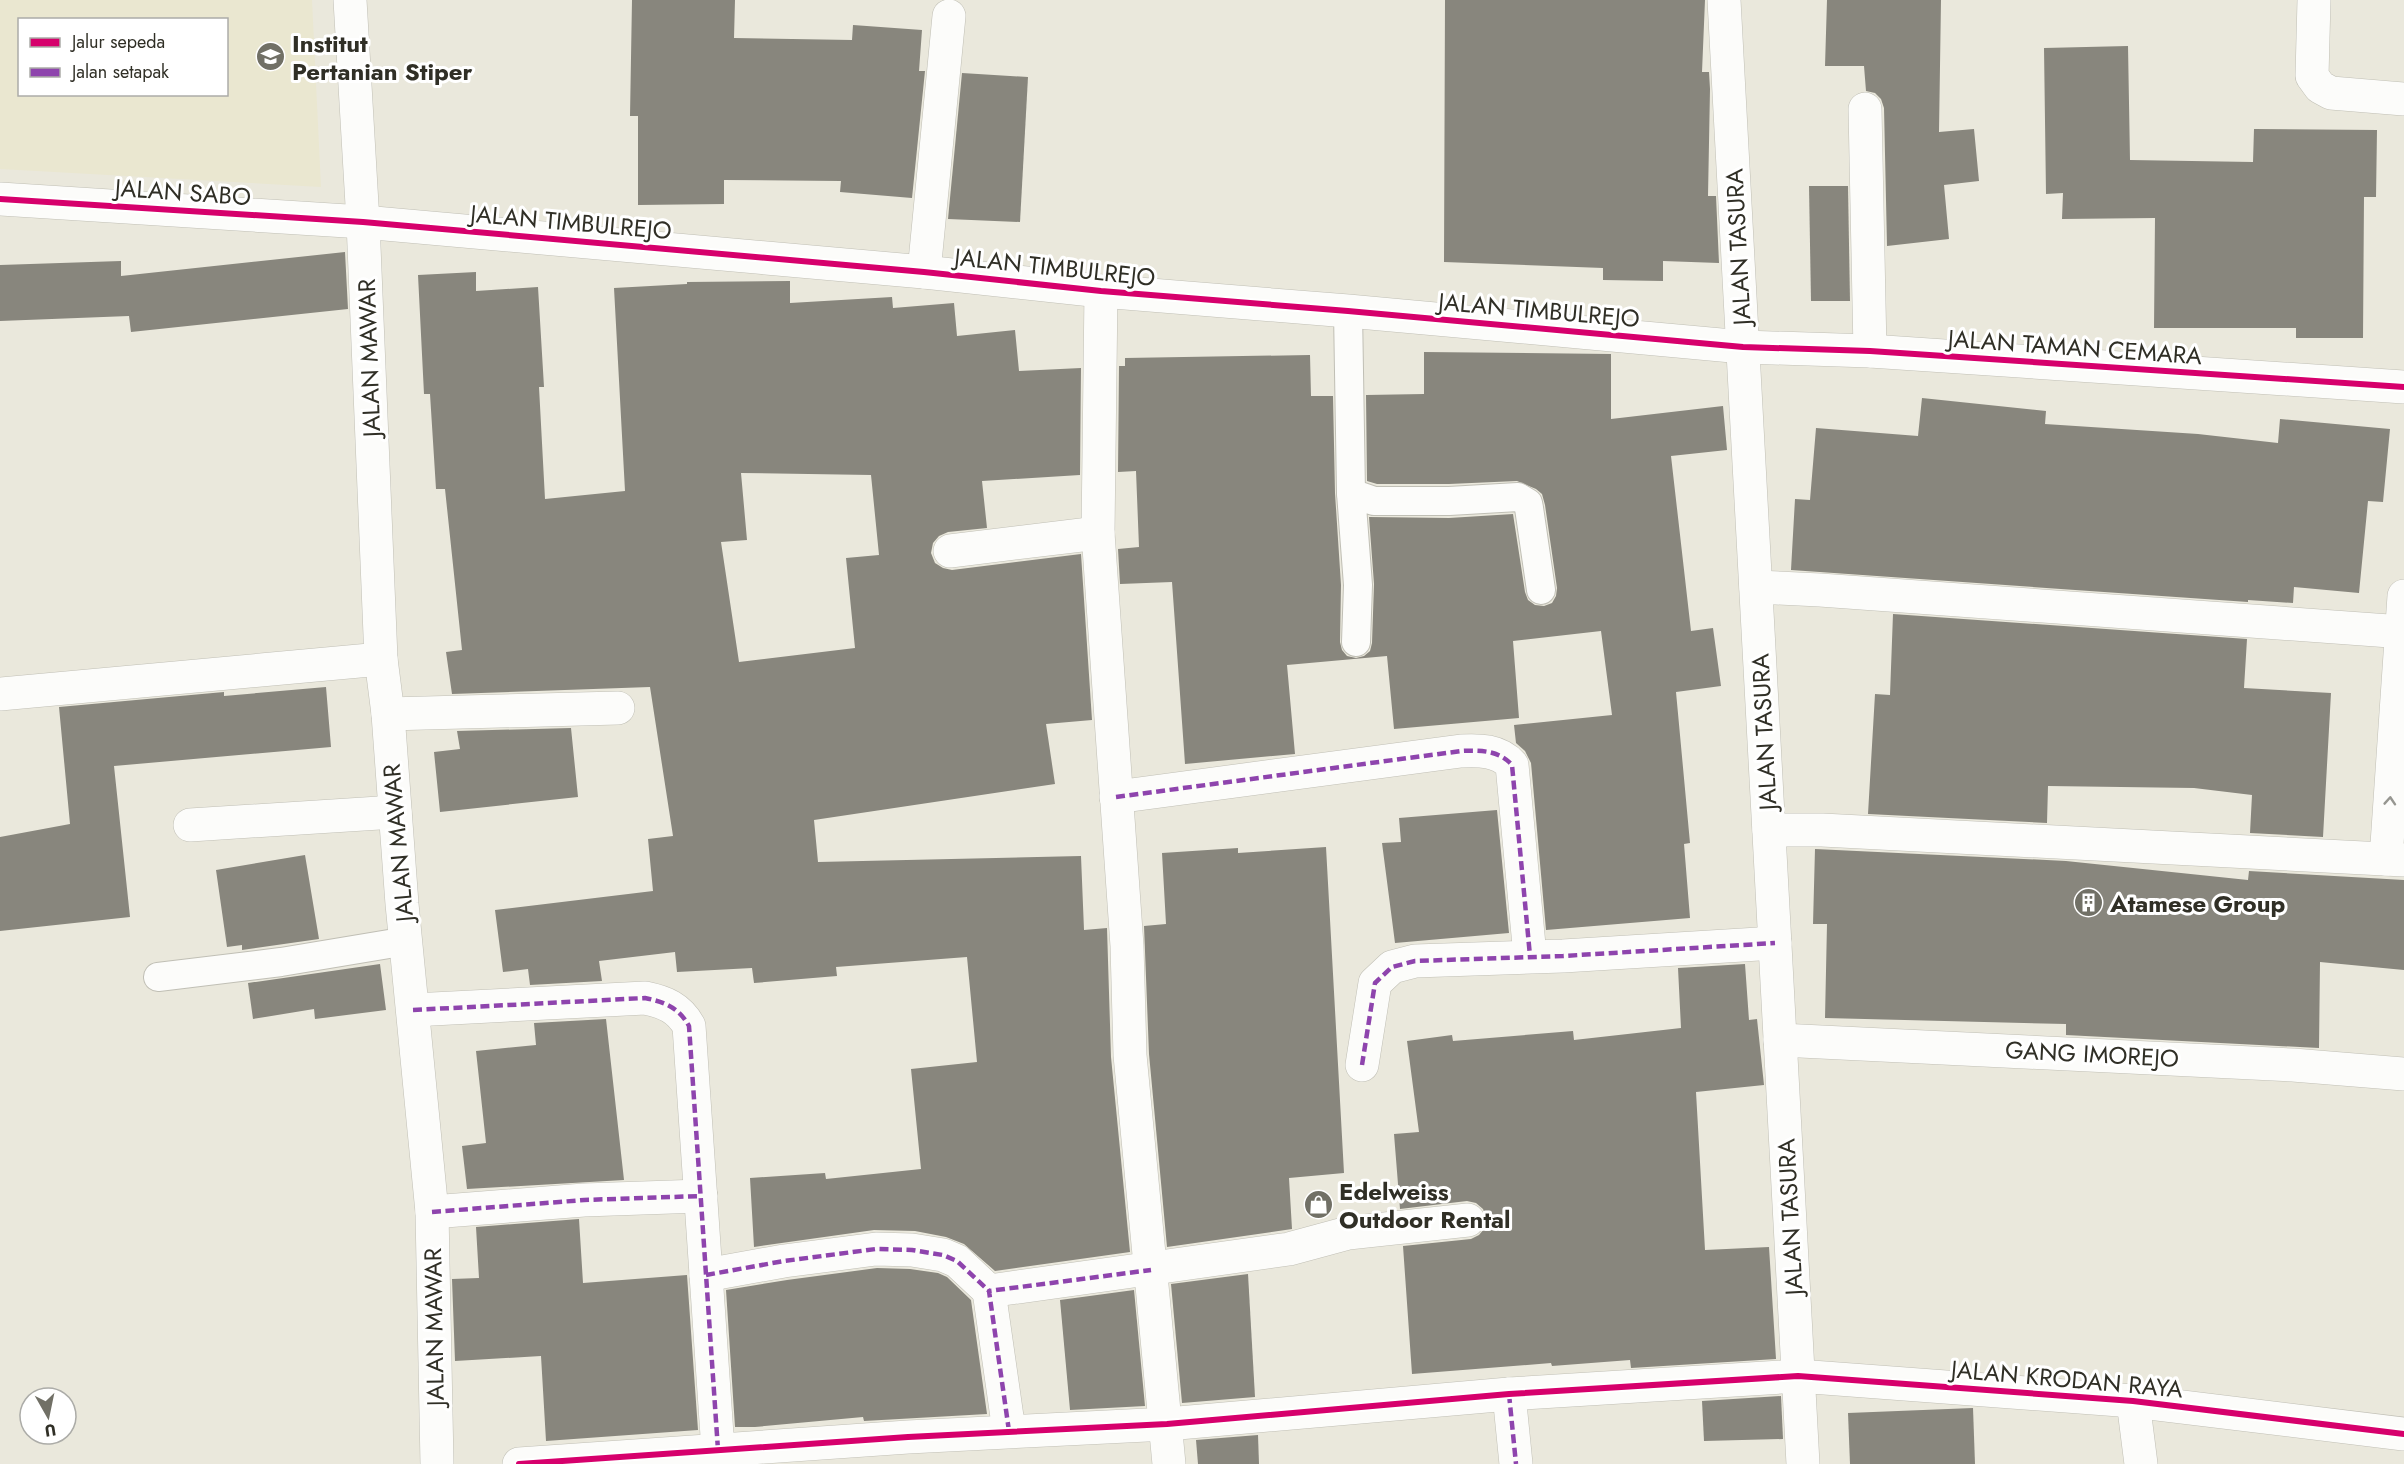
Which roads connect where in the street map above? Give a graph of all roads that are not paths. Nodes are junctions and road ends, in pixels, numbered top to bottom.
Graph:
1 (350, 0) edge
2 (1724, 0) edge
3 (2314, 0) edge
4 (949, 16) dead end
5 (2404, 99) edge
6 (1865, 109) dead end
7 (0, 199) edge
8 (363, 222) junction
9 (924, 272) junction
10 (1101, 291) junction
11 (1348, 311) junction
12 (1743, 347) junction
13 (1870, 351) junction
14 (2404, 387) edge
15 (1351, 493) junction
16 (1098, 533) junction
17 (950, 551) dead end
18 (1756, 587) junction
19 (1540, 590) dead end
20 (2404, 596) edge
21 (2403, 632) edge
22 (1356, 642) dead end
23 (381, 659) junction
24 (0, 694) edge
25 (618, 708) dead end
26 (388, 714) junction
27 (1116, 797) junction
28 (394, 812) junction
29 (190, 825) dead end
30 (1769, 830) junction
31 (2395, 859) edge
32 (407, 941) junction
33 (1775, 943) junction
34 (1530, 956) junction
35 (158, 977) dead end
36 (413, 1010) junction
37 (1780, 1040) junction
38 (1362, 1065) dead end
39 (2404, 1074) edge
40 (701, 1196) junction
41 (432, 1212) junction
42 (1468, 1220) dead end
43 (1151, 1270) junction
44 (706, 1275) junction
45 (989, 1291) junction
46 (1798, 1376) junction
47 (1509, 1394) junction
48 (2133, 1401) junction
49 (1167, 1424) junction
50 (1009, 1431) junction
51 (2404, 1434) edge
52 (718, 1450) junction
53 (436, 1464) edge
54 (519, 1464) edge
55 (1169, 1464) edge
56 (1516, 1464) edge
57 (1803, 1464) edge
58 (2141, 1464) edge

1 - 8 street, JALAN MAWAR
2 - 12 street, JALAN TASURA
3 - 5 street
4 - 9 street
6 - 13 street
7 - 8 street, JALAN SABO
8 - 9 street, JALAN TIMBULREJO
8 - 23 street, JALAN MAWAR
9 - 10 street, JALAN TIMBULREJO
10 - 11 street, JALAN TIMBULREJO
10 - 16 street
11 - 12 street, JALAN TIMBULREJO
11 - 15 lane
12 - 13 street, JALAN TAMAN CEMARA
12 - 18 street, JALAN TASURA
13 - 14 street, JALAN TAMAN CEMARA
15 - 19 lane
15 - 22 lane
16 - 17 street
16 - 27 street
18 - 21 street
18 - 30 street, JALAN TASURA
20 - 21 street
31 -> 21 street
23 - 24 street
23 - 26 street, JALAN MAWAR
25 - 26 street
26 - 28 street, JALAN MAWAR
27 - 34 street
27 - 43 street
28 - 29 street
28 - 32 street, JALAN MAWAR
30 - 31 street
30 - 33 street, JALAN TASURA
32 - 35 lane
32 - 36 street, JALAN MAWAR
33 - 34 street
33 - 37 street, JALAN TASURA
34 - 38 street
36 - 40 street
36 - 41 street, JALAN MAWAR
37 - 39 street, GANG IMOREJO
37 - 46 street, JALAN TASURA
40 - 41 street
40 - 44 street
41 - 53 street, JALAN MAWAR
42 - 43 street
43 - 45 street
43 - 49 street
44 - 45 street
44 - 52 street
45 - 50 street
46 - 47 street, JALAN KRODAN RAYA
46 - 48 street, JALAN KRODAN RAYA
46 - 57 street, JALAN TASURA
47 - 49 street, JALAN KRODAN RAYA
47 - 56 street
48 - 51 street, JALAN KRODAN RAYA
48 - 58 street
49 - 50 street, JALAN KRODAN RAYA
49 - 55 street
50 - 52 street, JALAN KRODAN RAYA
52 - 54 street, JALAN KRODAN RAYA

